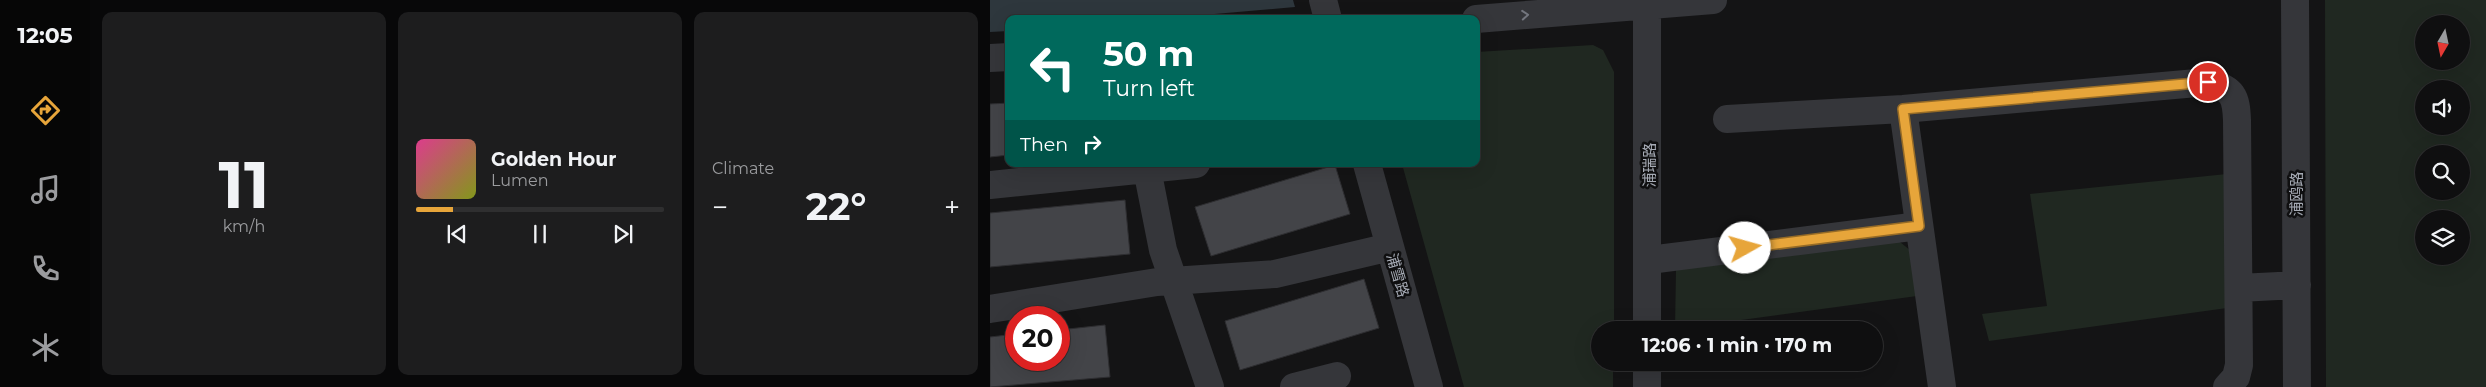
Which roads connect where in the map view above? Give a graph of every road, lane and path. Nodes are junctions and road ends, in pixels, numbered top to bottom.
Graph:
1 (1713, 0) edge
2 (2295, 0) edge
3 (1647, 3) edge
4 (1480, 19) edge
5 (1005, 57) edge
6 (990, 58) edge
7 (1903, 109) junction
8 (1727, 118) dead end
9 (1167, 167) edge
10 (1368, 167) edge
11 (1147, 169) junction
12 (990, 185) edge
13 (1919, 226) junction
14 (1390, 248) junction
15 (1649, 260) junction
16 (1172, 281) junction
17 (2297, 285) junction
18 (2239, 288) junction
19 (990, 309) edge
20 (1648, 321) edge
21 (1647, 371) edge
22 (1337, 376) dead end
23 (1210, 387) edge
24 (1294, 387) edge
25 (1429, 387) edge
26 (1647, 387) edge
27 (1942, 387) edge
28 (2226, 387) edge
29 (2297, 387) edge

1 - 3 street
2 - 17 street, 浦鸥路
4 -> 3 street
3 - 15 street, 浦瑞路
5 - 6 street
7 - 8 street
7 - 13 street
7 - 18 street
9 - 11 street
10 - 14 street, 浦雪路
11 - 12 street
11 - 16 street
13 - 15 street
13 - 27 street
14 - 16 street
14 - 25 street, 浦雪路
15 - 20 street, 浦瑞路
16 - 19 street
16 - 23 street
17 - 18 street
17 - 29 street, 浦鸥路
18 - 28 street
21 - 26 street
22 - 24 street

